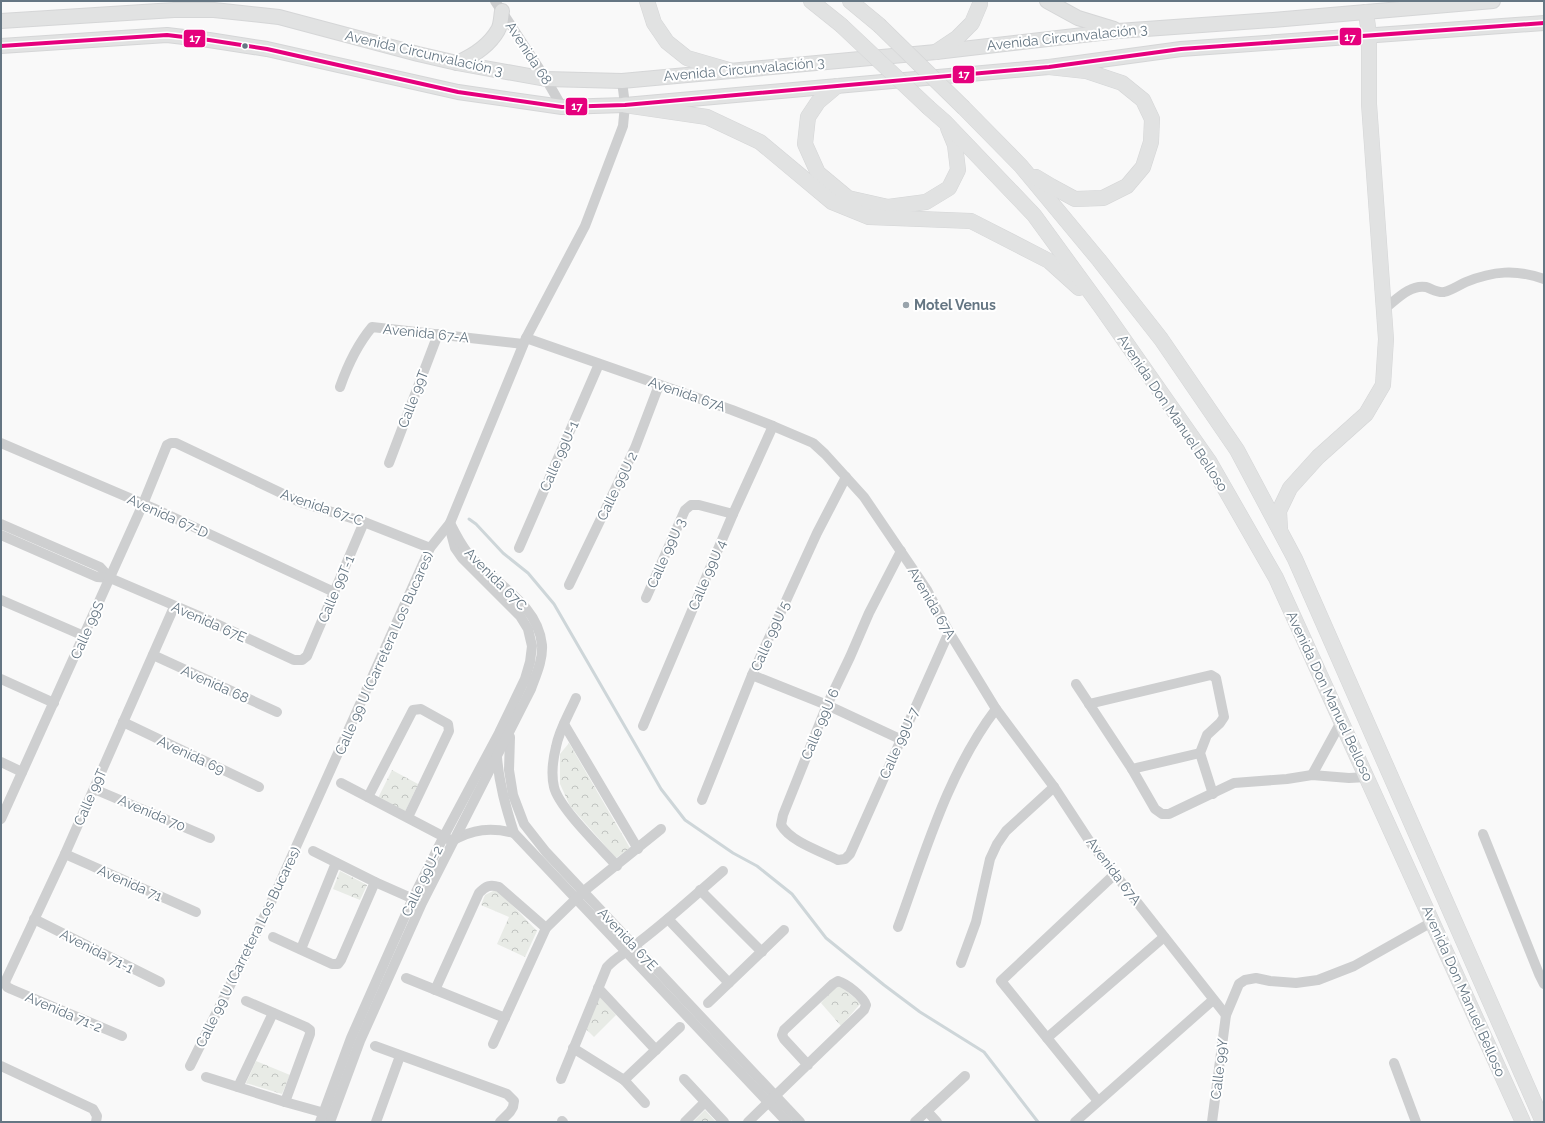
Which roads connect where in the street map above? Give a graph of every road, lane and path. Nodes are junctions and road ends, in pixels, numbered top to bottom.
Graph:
1 (647, 1) edge
2 (811, 1) edge
3 (980, 1) edge
4 (1047, 1) edge
5 (1493, 1) edge
6 (857, 3) edge
7 (499, 6) edge
8 (1366, 12) junction
9 (1, 21) edge
10 (1544, 23) edge
11 (1118, 31) junction
12 (1368, 35) junction
13 (1, 46) edge
14 (936, 52) junction
15 (457, 63) junction
16 (1049, 66) junction
17 (732, 71) junction
18 (546, 79) junction
19 (622, 81) junction
20 (837, 86) junction
21 (625, 105) junction
22 (562, 107) junction
23 (945, 122) junction
24 (1021, 166) junction
25 (1544, 279) edge
26 (1102, 307) junction
27 (1384, 309) junction
28 (438, 334) junction
29 (525, 341) junction
30 (599, 364) junction
31 (659, 385) junction
32 (340, 387) dead end
33 (773, 426) junction
34 (171, 443) joint
35 (1, 444) edge
36 (389, 463) dead end
37 (846, 477) junction
38 (143, 504) junction
39 (733, 514) junction
40 (364, 522) junction
41 (450, 522) junction
42 (1, 524) edge
43 (1281, 532) junction
44 (1, 536) edge
45 (430, 548) junction
46 (519, 548) dead end
47 (901, 551) junction
48 (110, 578) junction
49 (569, 585) dead end
50 (334, 592) junction
51 (646, 598) dead end
52 (1, 600) edge
53 (174, 607) junction
54 (949, 632) junction
55 (84, 636) junction
56 (537, 646) junction
57 (153, 655) junction
58 (308, 656) joint
59 (752, 675) junction
60 (1, 679) edge
61 (1076, 684) dead end
62 (576, 698) dead end
63 (54, 703) junction
64 (1089, 704) junction
65 (827, 705) junction
66 (996, 709) junction
67 (277, 712) dead end
68 (123, 722) junction
69 (1341, 722) junction
70 (564, 724) junction
71 (643, 726) dead end
72 (510, 731) junction
73 (499, 733) junction
74 (900, 739) junction
75 (1200, 753) junction
76 (497, 756) junction
77 (1, 762) edge
78 (1132, 768) junction
79 (22, 772) junction
80 (1312, 775) junction
81 (1368, 777) junction
82 (341, 783) dead end
83 (259, 787) dead end
84 (1054, 787) junction
85 (94, 789) junction
86 (1213, 794) junction
87 (368, 797) junction
88 (702, 800) dead end
89 (408, 817) junction
90 (1, 819) edge
91 (661, 829) dead end
92 (514, 833) junction
93 (1483, 834) dead end
94 (210, 838) dead end
95 (448, 838) junction
96 (638, 849) junction
97 (313, 851) dead end
98 (65, 854) junction
99 (850, 854) joint
100 (336, 862) junction
101 (617, 866) junction
102 (723, 870) dead end
103 (1115, 874) junction
104 (375, 882) junction
105 (700, 890) junction
106 (580, 895) junction
107 (417, 900) junction
108 (196, 912) dead end
109 (34, 919) junction
110 (668, 919) junction
111 (1432, 922) junction
112 (898, 927) dead end
113 (546, 928) junction
114 (784, 930) dead end
115 (273, 937) dead end
116 (1164, 937) junction
117 (301, 949) junction
118 (630, 949) junction
119 (762, 952) junction
120 (961, 963) dead end
121 (406, 978) dead end
122 (160, 982) dead end
123 (729, 983) junction
124 (1544, 984) edge
125 (7, 987) joint
126 (598, 988) junction
127 (435, 990) junction
128 (1213, 1000) junction
129 (246, 1001) dead end
130 (708, 1003) dead end
131 (273, 1012) junction
132 (1226, 1015) junction
133 (505, 1018) junction
134 (680, 1027) dead end
135 (122, 1036) dead end
136 (1047, 1038) junction
137 (493, 1044) dead end
138 (375, 1046) dead end
139 (573, 1048) junction
140 (656, 1050) junction
141 (400, 1056) junction
142 (1394, 1063) dead end
143 (808, 1065) junction
144 (1, 1066) edge
145 (190, 1066) dead end
146 (965, 1076) dead end
147 (206, 1077) dead end
148 (561, 1079) dead end
149 (684, 1079) dead end
150 (624, 1080) junction
151 (238, 1087) junction
152 (771, 1099) junction
153 (1098, 1101) junction
154 (285, 1102) junction
155 (705, 1102) junction
156 (645, 1103) dead end
157 (927, 1111) junction
158 (326, 1118) edge
159 (96, 1122) edge
160 (376, 1122) edge
161 (500, 1122) edge
162 (685, 1122) edge
163 (724, 1122) edge
164 (748, 1122) edge
165 (787, 1122) edge
166 (800, 1122) edge
167 (916, 1122) edge
168 (937, 1122) edge
169 (1075, 1122) edge
170 (1212, 1122) edge
171 (1416, 1122) edge
172 (1523, 1122) edge
173 (1543, 1122) edge

1 - 17 main road
2 - 23 main road, Avenida Don Manuel Belloso, bridge
3 - 14 main road
4 - 11 main road
5 - 8 main road, Avenida Circunvalación 3
6 - 24 main road, Avenida Don Manuel Belloso, bridge
7 - 15 main road
7 - 18 street, Avenida 68
8 - 11 main road, Avenida Circunvalación 3
8 - 12 main road
9 - 15 main road, Avenida Circunvalación 3
10 - 12 main road, Avenida Circunvalación 3
11 - 14 main road, Avenida Circunvalación 3
12 - 16 main road, Avenida Circunvalación 3
12 - 27 main road
13 - 22 main road, Avenida Circunvalación 3
14 - 17 main road, Avenida Circunvalación 3
15 - 18 main road, Avenida Circunvalación 3
16 - 20 main road, Avenida Circunvalación 3
16 - 24 main road
17 - 19 main road, Avenida Circunvalación 3
18 - 19 main road, Avenida Circunvalación 3
18 - 22 street, Avenida 68
19 - 21 street, Calle 99 U (Carretera Los Bucares)
20 - 21 main road, Avenida Circunvalación 3
20 - 23 main road
21 - 22 main road, Avenida Circunvalación 3
21 - 26 main road
21 - 29 street, Calle 99 U (Carretera Los Bucares)
23 - 26 main road, Avenida Don Manuel Belloso
24 - 43 main road, Avenida Don Manuel Belloso
25 - 27 street
26 - 69 main road, Avenida Don Manuel Belloso
27 - 43 main road
28 - 29 street, Avenida 67-A
28 - 32 street, Avenida 67-A
28 - 36 street, Calle 99T
29 - 30 street, Avenida 67A
29 - 41 street, Calle 99 U (Carretera Los Bucares)
30 - 31 street, Avenida 67A
30 - 46 street, Calle 99U-1
31 - 33 street, Avenida 67A
31 - 49 street, Calle 99U 2
33 - 37 street, Avenida 67A
33 - 39 street, Calle 99U 4
34 - 38 street, Calle 99S
34 - 40 street, Avenida 67-C
35 - 38 street, Avenida 67-D
37 - 47 street, Avenida 67A
37 - 59 street, Calle 99U 5
38 - 48 street, Calle 99S
38 - 50 street, Avenida 67-D
39 - 51 street, Calle 99U 3
39 - 71 street, Calle 99U 4
40 - 45 street, Avenida 67-C
40 - 50 street, Calle 99T-1
41 - 45 street, Calle 99 U (Carretera Los Bucares)
41 - 56 street, Avenida 67C
42 - 48 street, Avenida 67E
43 - 173 main road, Avenida Don Manuel Belloso
44 - 48 street, Avenida 67E
45 - 145 street, Calle 99 U (Carretera Los Bucares)
47 - 54 street, Avenida 67A
47 - 65 street, Calle 99U 6
48 - 53 street, Avenida 67E
48 - 55 street, Calle 99S
50 - 58 street, Calle 99T-1
52 - 55 street
53 - 57 street, Calle 99T
53 - 58 street, Avenida 67E
54 - 66 street, Avenida 67A
54 - 74 street, Calle 99U-7
55 - 63 street, Calle 99S
56 - 72 street, Calle 99U-2
56 - 73 street, Calle 99U-2
57 - 67 street, Avenida 68
57 - 68 street, Calle 99T
59 - 65 street
59 - 88 street, Calle 99U 5
60 - 63 street
61 - 64 street
62 - 70 street
63 - 79 street, Calle 99S
64 - 75 street
64 - 78 street
65 - 74 street
65 - 99 street, Calle 99U 6
66 - 84 street, Avenida 67A
66 - 112 street
68 - 83 street, Avenida 69
68 - 85 street, Calle 99T
69 - 80 street
69 - 81 main road, Avenida Don Manuel Belloso
70 - 96 street
70 - 101 street
72 - 76 street, Calle 99U-2
72 - 106 street, Avenida 67E
73 - 76 street, Avenida 67E
73 - 95 street, Calle 99U-2
74 - 99 street, Calle 99U-7
75 - 78 street
75 - 86 street
76 - 92 street, Avenida 67E
76 - 95 street, Calle 99U-2
77 - 79 street
78 - 86 street
79 - 90 street, Calle 99S
80 - 81 street
80 - 86 street
81 - 111 main road, Avenida Don Manuel Belloso
82 - 87 street
84 - 103 street, Avenida 67A
84 - 120 street
85 - 94 street, Avenida 70
85 - 98 street, Calle 99T
87 - 89 street
87 - 89 street
89 - 95 street
91 - 96 street
92 - 95 street
92 - 106 street, Avenida 67E
93 - 124 street
95 - 107 street, Calle 99U-2
96 - 101 street
97 - 100 street
98 - 108 street, Avenida 71
98 - 109 street, Calle 99T
100 - 104 street
100 - 117 street
101 - 106 street
102 - 105 street
103 - 116 street, Avenida 67A
103 - 136 street
104 - 107 street
104 - 117 street
105 - 110 street
105 - 119 street
106 - 113 street
106 - 118 street, Avenida 67E
107 - 158 street, Calle 99U-2
109 - 122 street, Avenida 71-1
109 - 125 street, Calle 99T
110 - 118 street
110 - 123 street
111 - 132 street, Calle 99Y
111 - 172 main road, Avenida Don Manuel Belloso
113 - 127 street
113 - 133 street
114 - 119 street
115 - 117 street
116 - 128 street, Avenida 67A
116 - 136 street
118 - 126 street
118 - 152 street, Avenida 67E
119 - 123 street
121 - 127 street
123 - 130 street
125 - 135 street, Avenida 71-2
126 - 139 street
126 - 140 street
127 - 133 street
128 - 132 street, Avenida 67A
128 - 153 street
129 - 131 street
131 - 151 street
131 - 154 street
132 - 170 street, Calle 99Y
133 - 137 street
134 - 140 street
136 - 153 street
138 - 141 street
139 - 148 street
139 - 150 street
140 - 150 street
141 - 160 street
141 - 161 street
142 - 171 street
143 - 143 street
143 - 152 street
144 - 159 street
146 - 157 street
147 - 151 street
149 - 155 street
150 - 156 street
151 - 154 street
152 - 164 street
152 - 165 street, Avenida 67E
152 - 166 street, Avenida 67E
153 - 169 street
154 - 158 street
155 - 162 street
155 - 163 street
157 - 167 street
157 - 168 street

